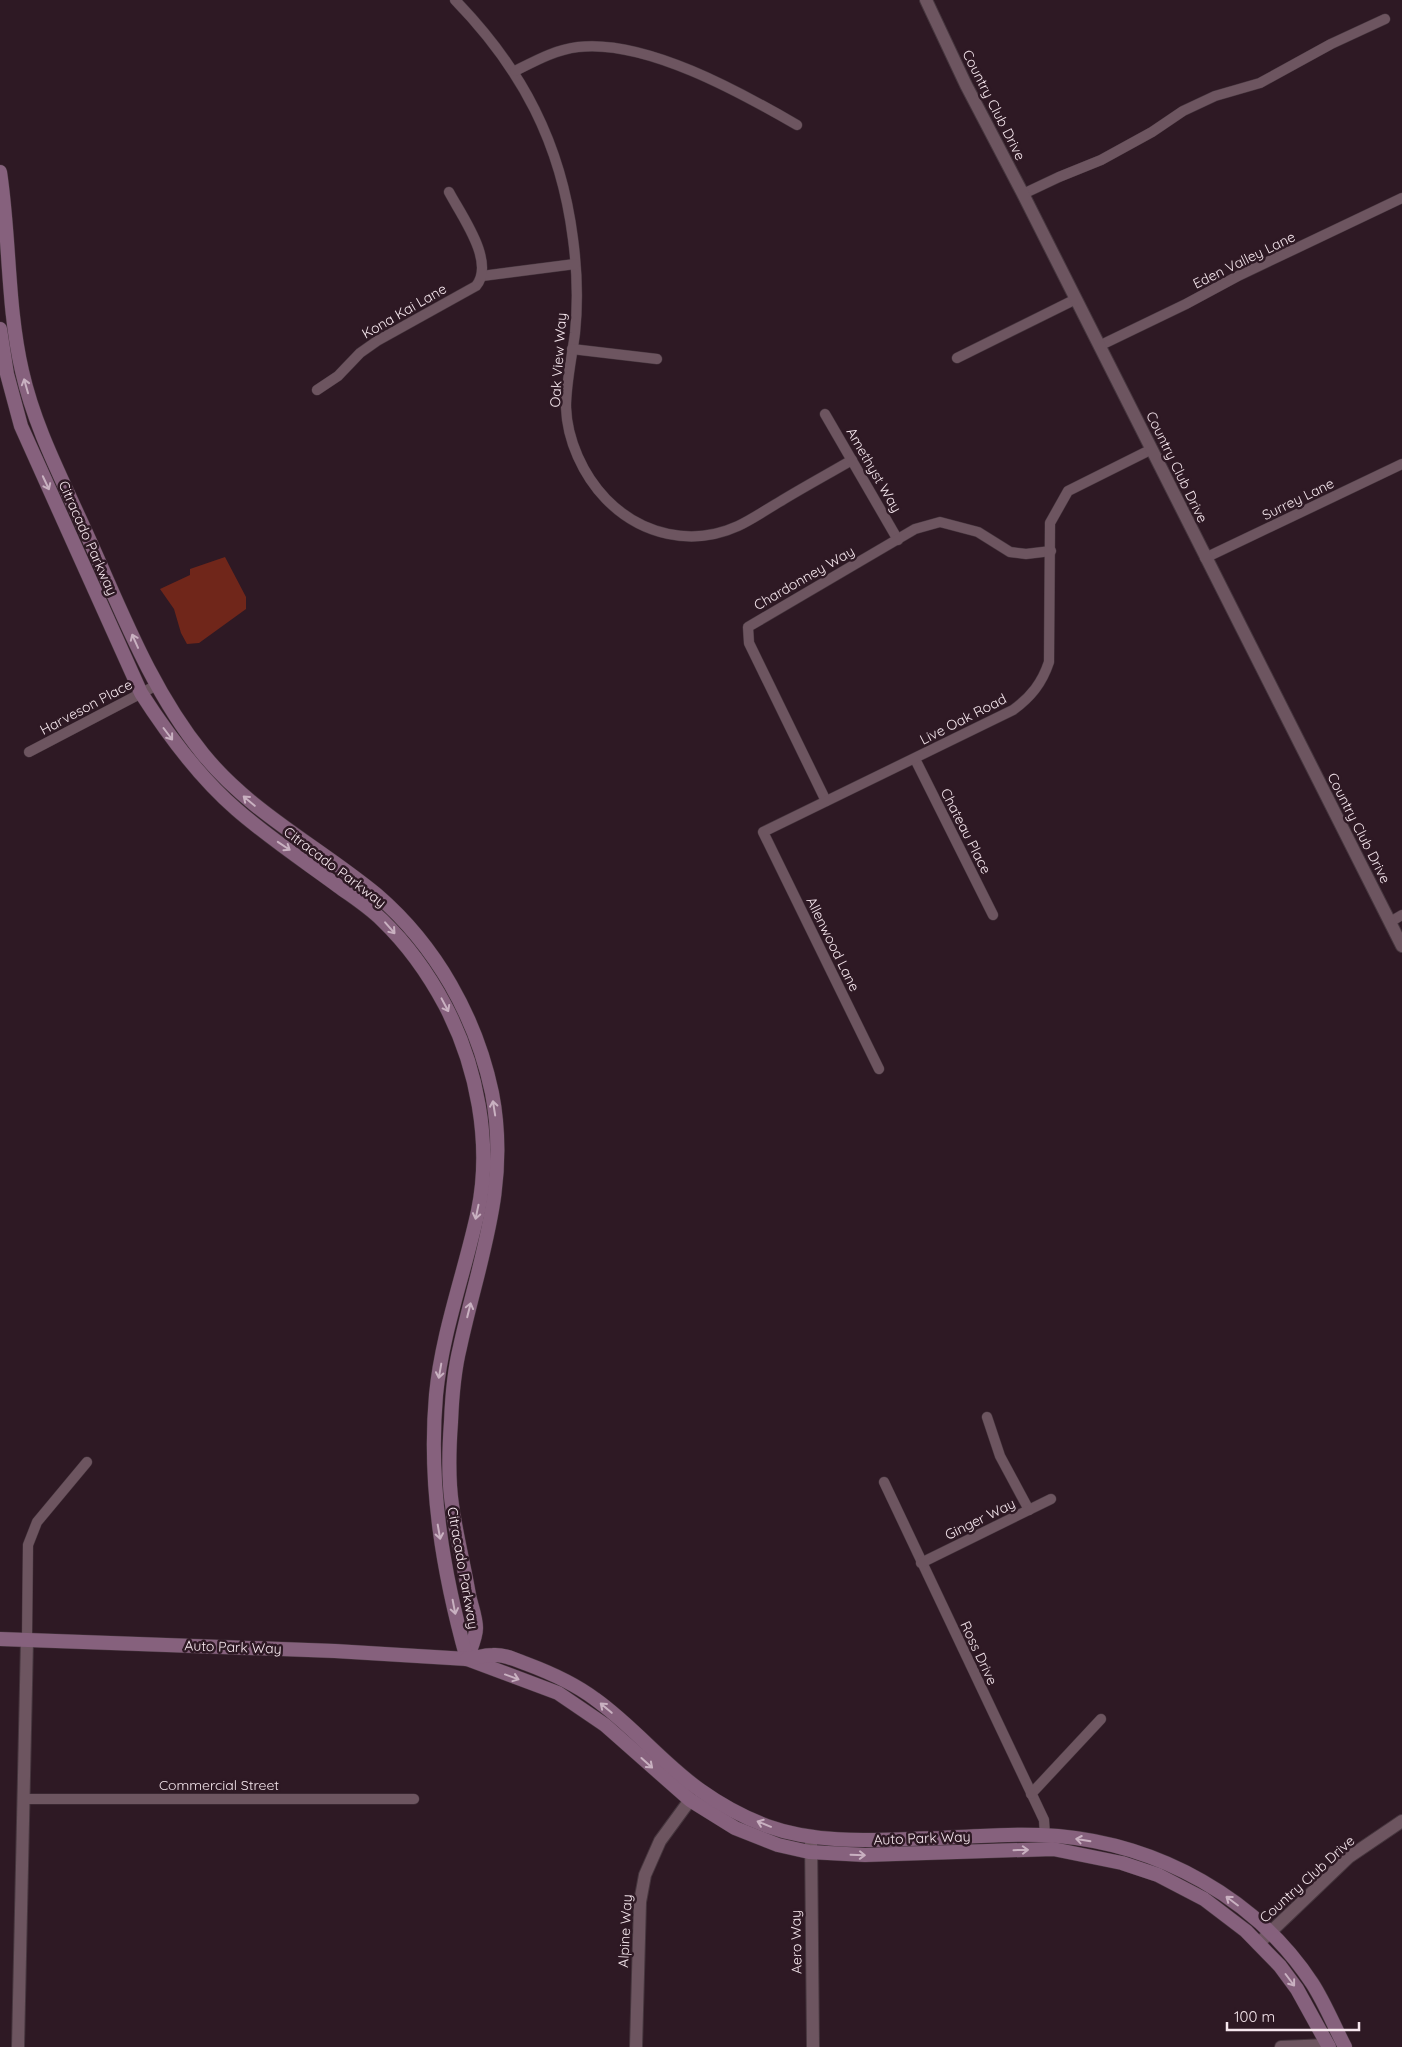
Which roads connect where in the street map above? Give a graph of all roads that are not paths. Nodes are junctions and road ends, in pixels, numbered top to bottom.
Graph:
1 (455, 0) edge
2 (926, 0) edge
3 (1385, 18) dead end
4 (514, 71) junction
5 (797, 125) dead end
6 (0, 172) edge
7 (449, 192) dead end
8 (1023, 194) junction
9 (1402, 198) edge
10 (3, 217) edge
11 (575, 264) junction
12 (482, 276) junction
13 (1076, 299) junction
14 (0, 329) edge
15 (1099, 346) junction
16 (572, 349) junction
17 (657, 358) dead end
18 (957, 358) dead end
19 (317, 390) dead end
20 (825, 414) dead end
21 (1152, 449) junction
22 (852, 460) junction
23 (1402, 464) edge
24 (898, 540) junction
25 (1050, 551) junction
26 (1205, 558) junction
27 (155, 686) junction
28 (141, 693) junction
29 (29, 752) dead end
30 (915, 759) junction
31 (826, 801) junction
32 (763, 832) joint
33 (993, 915) dead end
34 (1402, 916) edge
35 (1390, 922) junction
36 (1402, 946) edge
37 (879, 1068) dead end
38 (987, 1417) dead end
39 (87, 1462) dead end
40 (884, 1482) dead end
41 (1051, 1499) dead end
42 (1029, 1510) junction
43 (921, 1563) junction
44 (0, 1639) edge
45 (27, 1640) junction
46 (467, 1660) junction
47 (1101, 1719) dead end
48 (1031, 1794) junction
49 (24, 1799) junction
50 (414, 1799) dead end
51 (690, 1800) junction
52 (1402, 1821) edge
53 (811, 1836) junction
54 (1045, 1836) junction
55 (810, 1852) junction
56 (1269, 1933) junction
57 (1258, 1944) junction
58 (1328, 2046) edge
59 (18, 2047) edge
60 (636, 2047) edge
61 (813, 2047) edge
62 (1281, 2047) edge
63 (1345, 2047) edge

1 - 4 street, Oak View Way
2 - 8 street, Country Club Drive
3 - 8 street
4 - 5 street
4 - 11 street, Oak View Way
6 - 10 main road, Citracado Parkway
7 - 12 street
8 - 13 street, Country Club Drive
9 - 15 street, Eden Valley Lane
27 -> 10 main road, Citracado Parkway
11 - 12 street
11 - 16 street, Oak View Way
12 - 19 street, Kona Kai Lane
13 - 15 street, Country Club Drive
13 - 18 street
14 -> 28 main road, Citracado Parkway
15 - 21 street, Country Club Drive
16 - 17 street
16 - 22 street, Oak View Way
20 - 22 street, Amethyst Way
21 - 25 street, Live Oak Road
21 - 26 street, Country Club Drive
22 - 24 street, Amethyst Way
23 - 26 street, Surrey Lane
24 - 25 street, Chardonney Way
24 - 31 street, Chardonney Way
25 - 30 street, Live Oak Road
26 - 35 street, Country Club Drive
27 - 28 street, Harveson Place
46 -> 27 main road, Citracado Parkway
28 - 29 street, Harveson Place
28 -> 46 main road, Citracado Parkway
30 - 31 street, Live Oak Road
30 - 33 street, Chateau Place
31 - 32 street, Live Oak Road
32 - 37 street, Allenwood Lane
34 - 35 street
35 - 36 street, Country Club Drive
38 - 42 street
39 - 45 street
40 - 43 street, Ross Drive
41 - 42 street, Ginger Way
42 - 43 street, Ginger Way
43 - 48 street, Ross Drive
44 - 45 main road, Auto Park Way
45 - 46 main road, Auto Park Way
45 - 49 street
46 -> 51 main road, Auto Park Way
53 -> 46 main road, Auto Park Way
47 - 48 street
48 - 54 street, Ross Drive
49 - 50 street, Commercial Street
49 - 59 street
51 - 55 main road, Auto Park Way
51 - 60 street, Alpine Way
52 - 56 street, Country Club Drive
53 - 54 main road, Auto Park Way
53 - 55 street, Aero Way
56 -> 54 main road, Auto Park Way
55 -> 57 main road, Auto Park Way
55 - 61 street, Aero Way
56 - 57 street, Country Club Drive
56 - 63 main road, Auto Park Way
57 -> 58 main road, Auto Park Way
58 - 62 street

